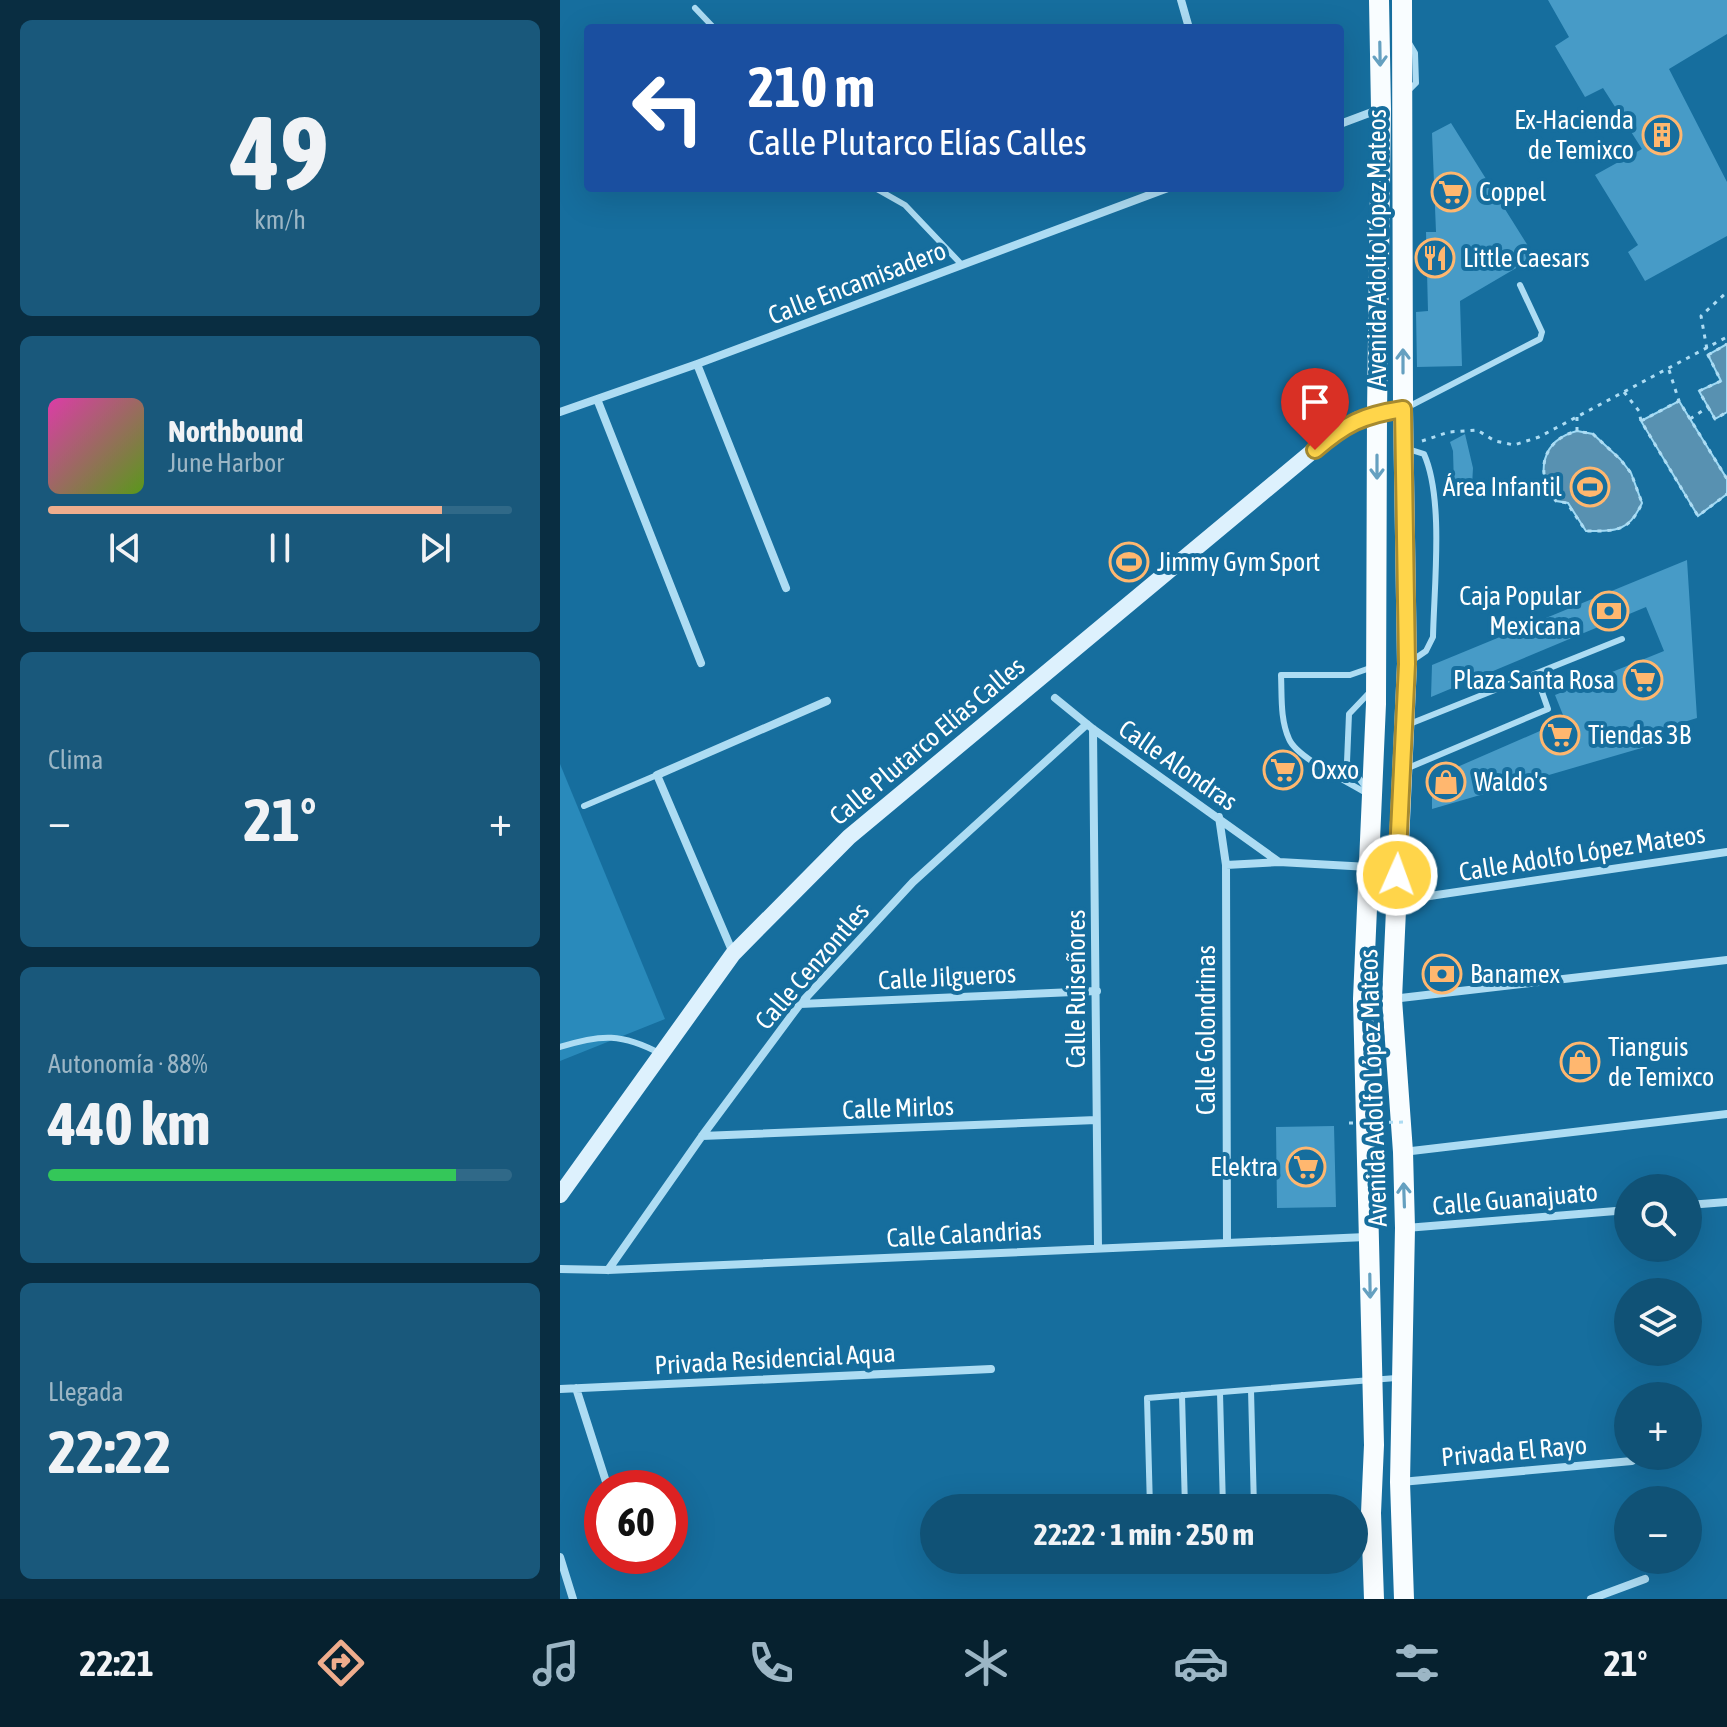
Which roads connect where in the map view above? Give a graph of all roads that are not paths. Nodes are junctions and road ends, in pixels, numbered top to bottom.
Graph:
1 (1181, 0) edge
2 (1379, 0) edge
3 (1402, 0) edge
4 (695, 8) dead end
5 (710, 24) edge
6 (1188, 24) edge
7 (1403, 99) junction
8 (1381, 109) junction
9 (1344, 123) edge
10 (882, 192) edge
11 (1157, 192) edge
12 (962, 265) junction
13 (1520, 285) dead end
14 (697, 364) junction
15 (597, 399) junction
16 (1403, 409) junction
17 (560, 412) edge
18 (1377, 413) junction
19 (1403, 448) junction
20 (786, 588) dead end
21 (1622, 639) dead end
22 (701, 663) dead end
23 (1407, 664) junction
24 (1536, 675) junction
25 (1376, 685) junction
26 (1055, 698) dead end
27 (827, 701) dead end
28 (1405, 704) junction
29 (1404, 726) junction
30 (1090, 727) junction
31 (1401, 771) junction
32 (657, 775) junction
33 (1372, 797) junction
34 (584, 806) dead end
35 (1219, 817) junction
36 (1727, 852) edge
37 (1279, 862) junction
38 (1226, 865) junction
39 (1369, 867) junction
40 (1396, 901) junction
41 (733, 954) junction
42 (1727, 960) edge
43 (1097, 991) junction
44 (1363, 999) junction
45 (1392, 999) junction
46 (800, 1004) junction
47 (560, 1047) edge
48 (661, 1054) junction
49 (1727, 1114) edge
50 (1096, 1120) junction
51 (702, 1136) junction
52 (1403, 1152) junction
53 (560, 1195) edge
54 (1727, 1202) edge
55 (1702, 1204) edge
56 (1614, 1211) edge
57 (1405, 1228) junction
58 (1369, 1237) junction
59 (1227, 1243) junction
60 (1098, 1248) junction
61 (560, 1269) edge
62 (608, 1270) junction
63 (991, 1369) dead end
64 (1402, 1378) junction
65 (1372, 1381) junction
66 (576, 1388) junction
67 (560, 1389) edge
68 (1251, 1390) junction
69 (1220, 1393) junction
70 (1182, 1395) junction
71 (1401, 1441) junction
72 (1374, 1445) junction
73 (1614, 1463) edge
74 (602, 1470) edge
75 (1400, 1482) junction
76 (1150, 1494) edge
77 (1185, 1494) edge
78 (1223, 1494) edge
79 (1254, 1494) edge
80 (560, 1557) edge
81 (1645, 1579) dead end
82 (573, 1599) edge
83 (1374, 1599) edge
84 (1404, 1599) edge
85 (1591, 1599) edge

1 - 6 street
2 -> 8 main road, Avenida Adolfo López Mateos
3 - 7 main road, Avenida Adolfo López Mateos
4 - 5 lane
7 - 8 street
16 -> 7 main road, Avenida Adolfo López Mateos
8 - 9 street
8 - 18 main road, Avenida Adolfo López Mateos
10 - 12 lane
11 - 12 street, Calle Encamisadero
12 - 14 street, Calle Encamisadero
13 - 16 lane
14 - 15 street, Calle Encamisadero
14 - 20 street
15 - 17 street, Calle Encamisadero
15 - 22 street
16 - 18 street, Calle Plutarco Elías Calles
16 - 19 main road, Avenida Adolfo López Mateos
18 -> 25 main road, Avenida Adolfo López Mateos
18 - 41 street, Calle Plutarco Elías Calles
19 - 23 main road, Avenida Adolfo López Mateos
19 - 23 lane
21 - 24 lane
23 - 28 main road, Avenida Adolfo López Mateos
24 - 29 lane
24 - 31 lane
25 - 28 main road
25 - 33 main road, Avenida Adolfo López Mateos
25 - 33 lane
26 - 30 street, Calle Alondras
27 - 32 street
28 - 29 main road, Avenida Adolfo López Mateos
29 - 31 main road, Avenida Adolfo López Mateos
30 - 35 street, Calle Alondras
30 - 43 street, Calle Ruiseñores
30 - 46 street, Calle Cenzontles
31 - 40 main road, Avenida Adolfo López Mateos
32 - 34 lane
32 - 41 street
33 - 39 main road, Avenida Adolfo López Mateos
35 - 37 street, Calle Alondras
35 - 38 street, Calle Golondrinas
36 - 40 street, Calle Adolfo López Mateos
37 - 38 street
37 - 39 street
38 - 59 street, Calle Golondrinas
39 - 44 main road, Avenida Adolfo López Mateos
40 - 45 main road, Avenida Adolfo López Mateos
41 - 48 street, Calle Plutarco Elías Calles
42 - 45 street
43 - 46 street, Calle Jilgueros
43 - 50 street, Calle Ruiseñores
44 - 45 street
44 - 58 main road, Avenida Adolfo López Mateos
45 - 52 main road, Avenida Adolfo López Mateos
46 - 51 street, Calle Cenzontles
47 - 48 lane
48 - 53 street, Calle Plutarco Elías Calles
49 - 52 street
50 - 51 street, Calle Mirlos
50 - 60 street, Calle Ruiseñores
51 - 62 street, Calle Cenzontles
57 -> 52 main road, Avenida Adolfo López Mateos
54 - 55 street
56 - 57 street, Calle Guanajuato
57 - 64 main road, Avenida Adolfo López Mateos
58 - 59 street, Calle Calandrias
58 -> 65 main road, Avenida Adolfo López Mateos
59 - 60 street, Calle Calandrias
60 - 62 street, Calle Calandrias
61 - 62 street, Calle Calandrias
63 - 66 street, Privada Residencial Aqua
64 - 65 lane
64 - 71 main road, Avenida Adolfo López Mateos
65 - 68 lane
65 - 72 main road, Avenida Adolfo López Mateos
66 - 67 street, Privada Residencial Aqua
66 - 74 street
68 - 69 lane
68 - 79 lane
69 - 70 lane
69 - 78 lane
70 - 76 lane
70 - 77 lane
71 - 72 main road
71 - 75 main road, Avenida Adolfo López Mateos
72 - 83 main road, Avenida Adolfo López Mateos
73 - 75 street, Privada El Rayo
75 - 84 main road, Avenida Adolfo López Mateos
80 - 82 street
81 - 85 street

